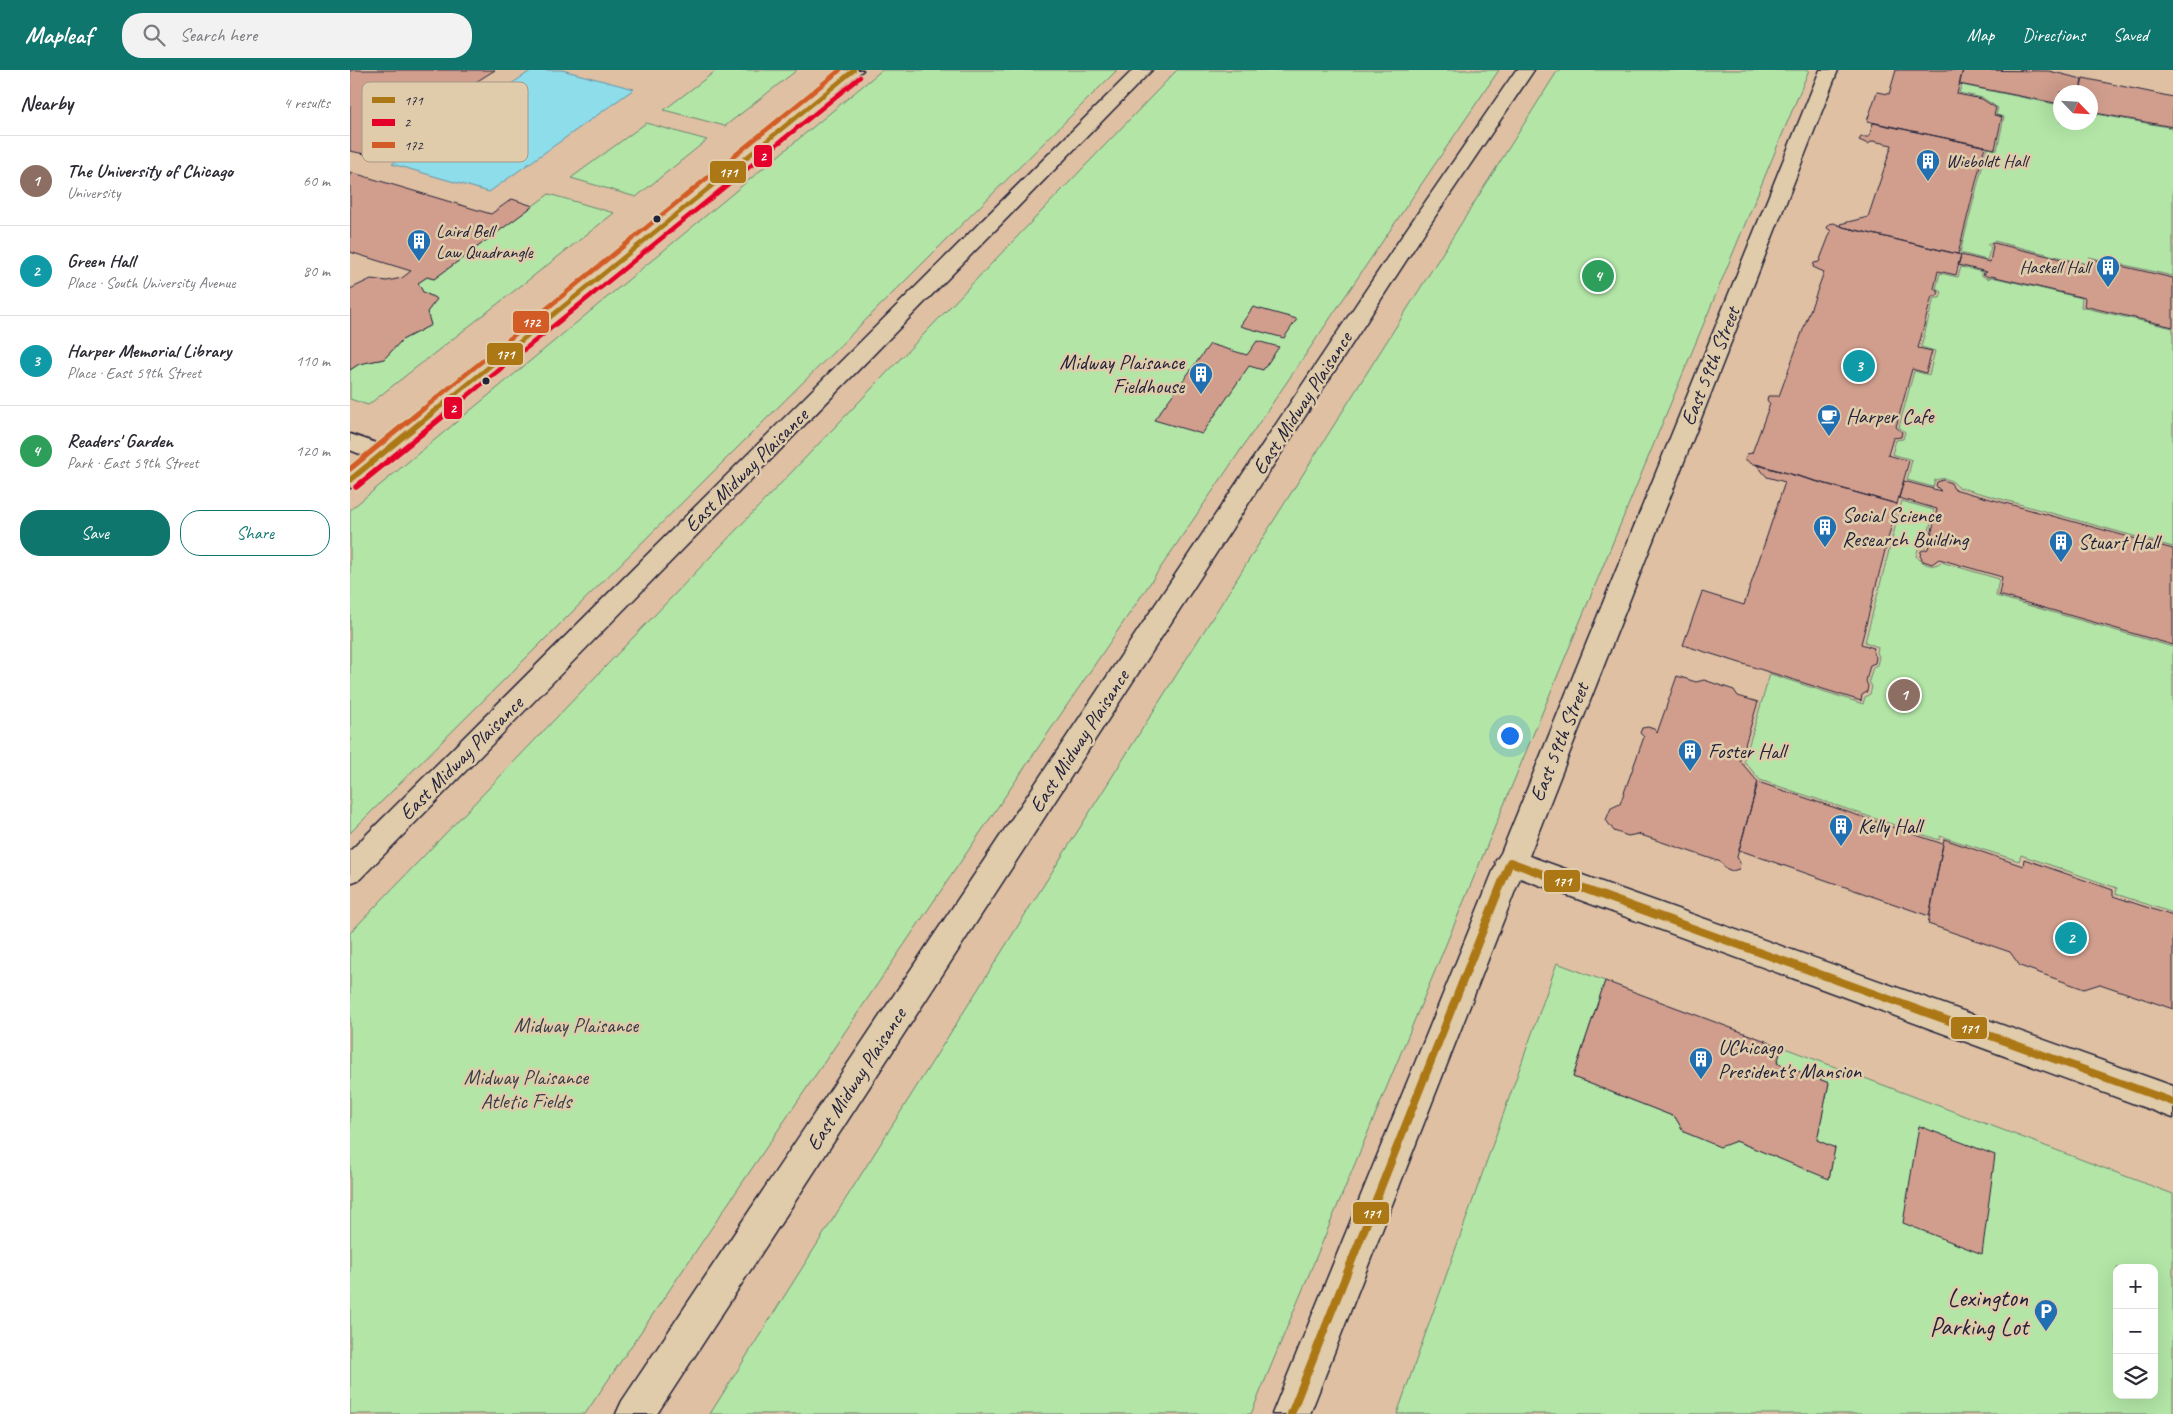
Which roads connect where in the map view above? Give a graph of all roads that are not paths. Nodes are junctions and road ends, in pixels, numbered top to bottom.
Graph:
1 (854, 70) edge
2 (1143, 70) edge
3 (1525, 70) edge
4 (1829, 70) edge
5 (350, 442) edge
6 (383, 454) junction
7 (350, 480) edge
8 (1510, 862) junction
9 (350, 870) edge
10 (2173, 1102) edge
11 (634, 1414) edge
12 (1291, 1414) edge

1 - 6 street
2 - 9 street, East Midway Plaisance
3 - 11 street, East Midway Plaisance
4 - 8 street, East 59th Street
5 - 6 street
6 - 7 street
8 - 10 street
8 - 12 street, East 59th Street

